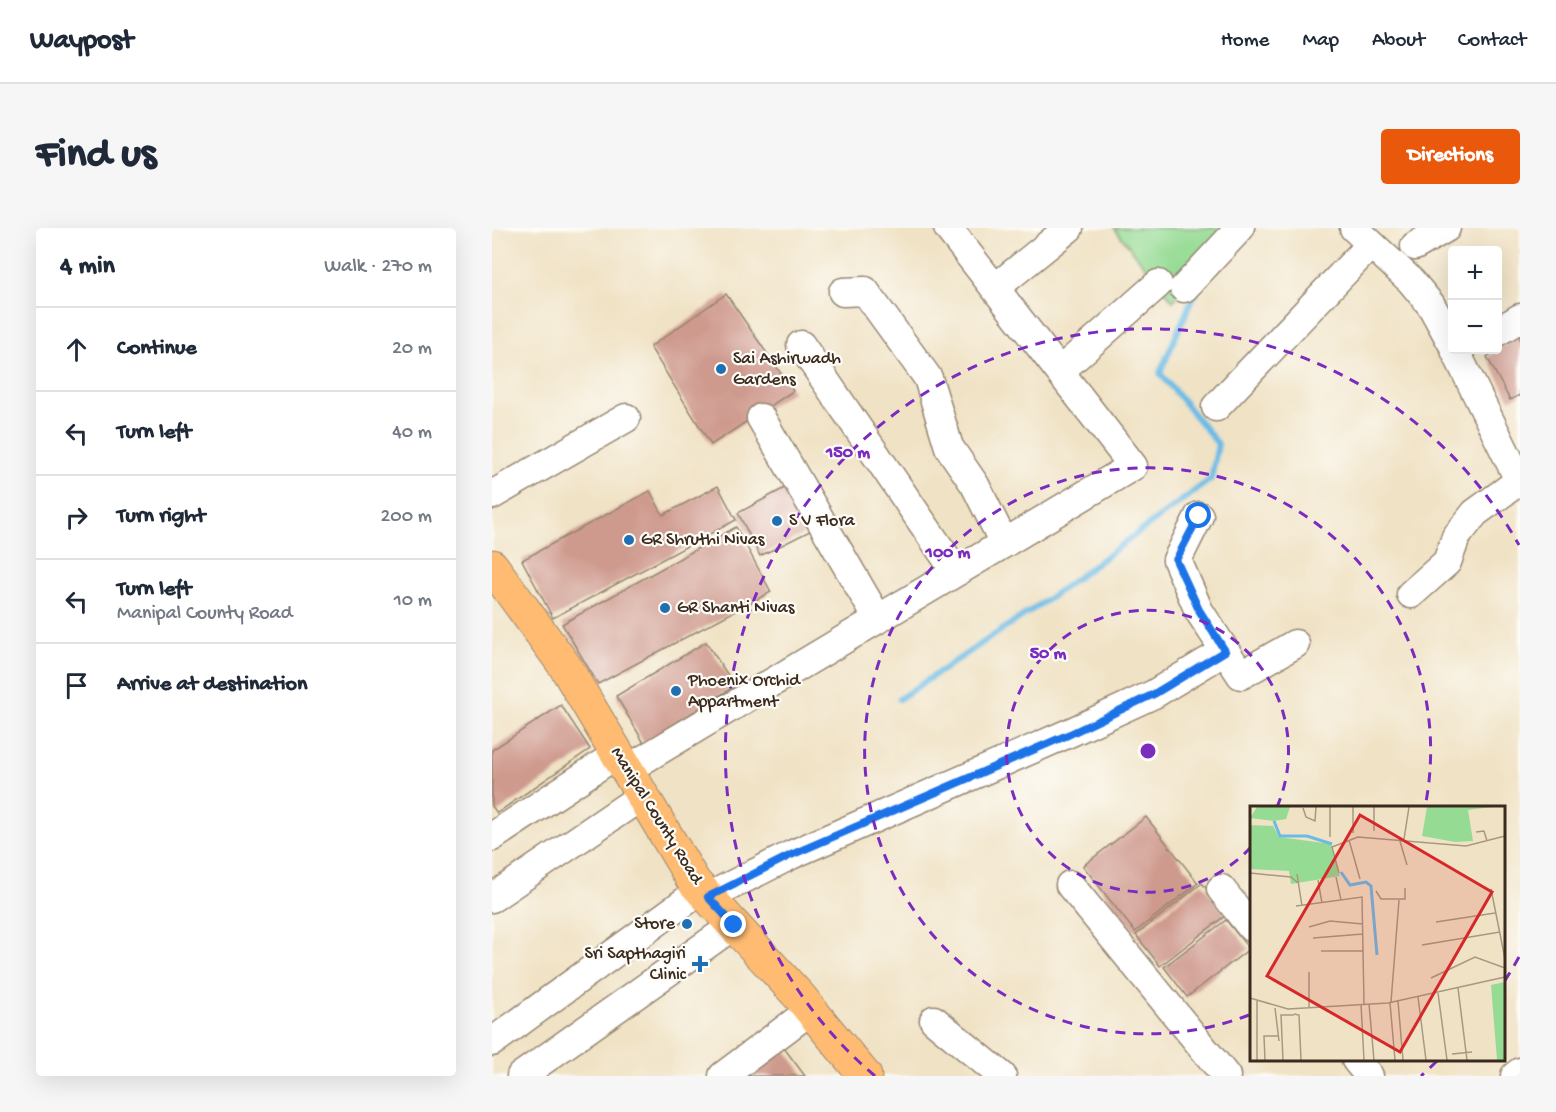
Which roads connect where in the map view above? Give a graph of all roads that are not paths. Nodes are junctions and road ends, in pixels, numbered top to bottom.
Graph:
1 (948, 228) edge
2 (1069, 228) edge
3 (1239, 228) edge
4 (1446, 228) edge
5 (1363, 236) edge
6 (1415, 246) dead end
7 (995, 288) junction
8 (843, 292) dead end
9 (1520, 318) edge
10 (1502, 329) edge
11 (1448, 336) edge
12 (801, 345) dead end
13 (1457, 354) edge
14 (1060, 371) junction
15 (1216, 407) dead end
16 (626, 418) dead end
17 (761, 418) dead end
18 (1520, 481) edge
19 (492, 495) edge
20 (1199, 516) dead end
21 (1004, 543) junction
22 (492, 566) edge
23 (956, 572) junction
24 (1411, 594) dead end
25 (878, 619) junction
26 (1295, 644) dead end
27 (1225, 651) junction
28 (628, 773) junction
29 (492, 837) edge
30 (1070, 885) dead end
31 (1221, 889) dead end
32 (705, 893) junction
33 (492, 898) edge
34 (734, 925) junction
35 (1250, 926) edge
36 (811, 1010) junction
37 (933, 1020) dead end
38 (492, 1042) edge
39 (1358, 1061) edge
40 (1520, 1072) edge
41 (521, 1076) edge
42 (723, 1076) edge
43 (865, 1076) edge
44 (1002, 1076) edge
45 (1226, 1076) edge
46 (1369, 1076) edge
47 (1515, 1076) edge

1 - 7 street
2 - 7 street
3 - 14 street
4 - 6 street
5 - 11 street
5 - 15 street
7 - 14 street
8 - 21 street
9 - 10 street
12 - 23 street
13 - 18 street
14 - 21 street
16 - 19 street
17 - 25 street
18 - 24 street
20 - 27 street
21 - 23 street
22 - 28 main road, Manipal County Road
23 - 25 street
25 - 28 street
26 - 27 street
27 - 32 street
28 - 29 street
28 - 32 main road, Manipal County Road
28 - 33 street
30 - 45 street
31 - 35 street
32 - 34 main road, Manipal County Road
32 - 38 street
34 - 36 main road, Manipal County Road
34 - 41 street
36 - 42 street
36 - 43 main road, Manipal County Road
37 - 44 street
39 - 46 street
40 - 47 street

